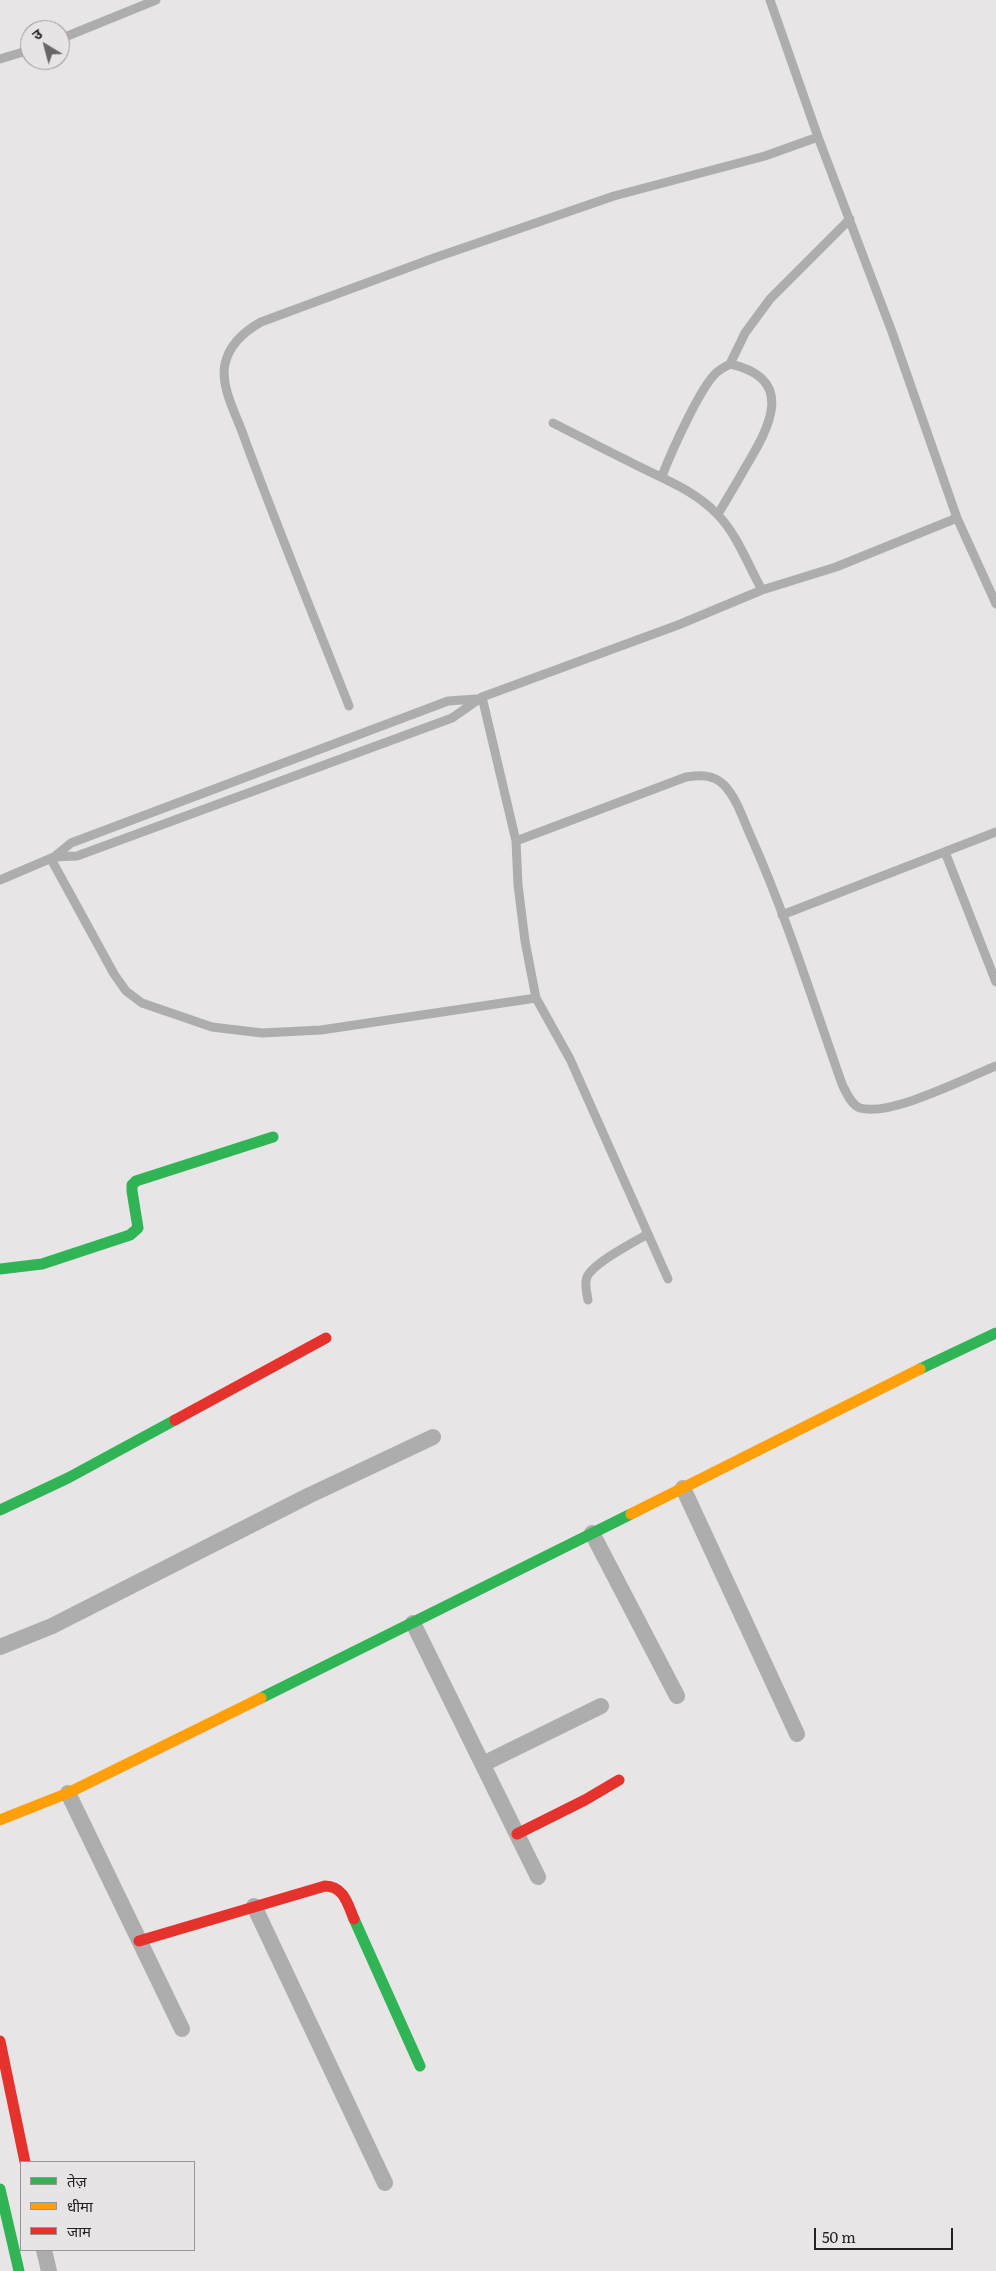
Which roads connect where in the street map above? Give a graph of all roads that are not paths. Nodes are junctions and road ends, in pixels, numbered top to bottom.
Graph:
1 (156, 0) edge
2 (770, 0) edge
3 (70, 35) edge
4 (20, 53) edge
5 (0, 59) edge
6 (818, 137) junction
7 (850, 219) junction
8 (730, 364) junction
9 (553, 423) dead end
10 (662, 476) junction
11 (718, 514) junction
12 (957, 518) junction
13 (762, 590) junction
14 (996, 604) edge
15 (480, 698) junction
16 (349, 706) dead end
17 (996, 832) edge
18 (516, 841) junction
19 (946, 852) junction
20 (52, 858) junction
21 (0, 880) edge
22 (782, 915) junction
23 (996, 982) edge
24 (536, 998) junction
25 (996, 1066) edge
26 (273, 1137) dead end
27 (648, 1234) junction
28 (0, 1269) edge
29 (668, 1279) dead end
30 (588, 1300) dead end
31 (996, 1333) edge
32 (326, 1338) dead end
33 (433, 1437) dead end
34 (683, 1488) junction
35 (0, 1510) edge
36 (592, 1533) junction
37 (413, 1622) junction
38 (0, 1647) edge
39 (678, 1696) dead end
40 (601, 1706) dead end
41 (797, 1734) dead end
42 (483, 1764) junction
43 (619, 1780) dead end
44 (68, 1793) junction
45 (0, 1820) edge
46 (517, 1834) junction
47 (538, 1877) dead end
48 (254, 1906) junction
49 (139, 1941) junction
50 (182, 2029) dead end
51 (0, 2042) edge
52 (420, 2066) dead end
53 (25, 2161) edge
54 (385, 2183) dead end
55 (0, 2189) edge
56 (44, 2251) edge
57 (18, 2271) edge
58 (49, 2271) edge

1 - 3 lane
2 - 6 lane
4 - 5 lane
6 - 7 lane
6 - 16 lane
7 - 8 lane
7 - 12 lane
8 - 10 lane
8 - 11 lane
9 - 10 lane
10 - 11 lane
11 - 13 lane
12 - 13 lane
12 - 14 lane
13 - 15 lane
15 - 18 lane
15 - 20 lane
15 - 20 lane
17 - 19 lane
18 - 22 lane
18 - 24 lane
19 - 22 lane
19 - 23 lane
20 - 21 lane
20 - 24 lane
22 - 25 lane
24 - 27 lane
26 - 28 main road
27 - 29 lane
27 - 30 lane
31 - 34 main road
32 - 35 main road
33 - 38 street
34 - 36 main road
34 - 41 street
36 - 37 main road
36 - 39 street
37 - 42 street
37 - 44 main road
40 - 42 street
42 - 46 street
43 - 46 main road
44 - 45 main road
44 - 49 street
46 - 47 street
48 - 49 main road
48 - 52 main road
48 - 54 street
49 - 50 street
51 - 53 main road
55 - 57 main road
56 - 58 street

